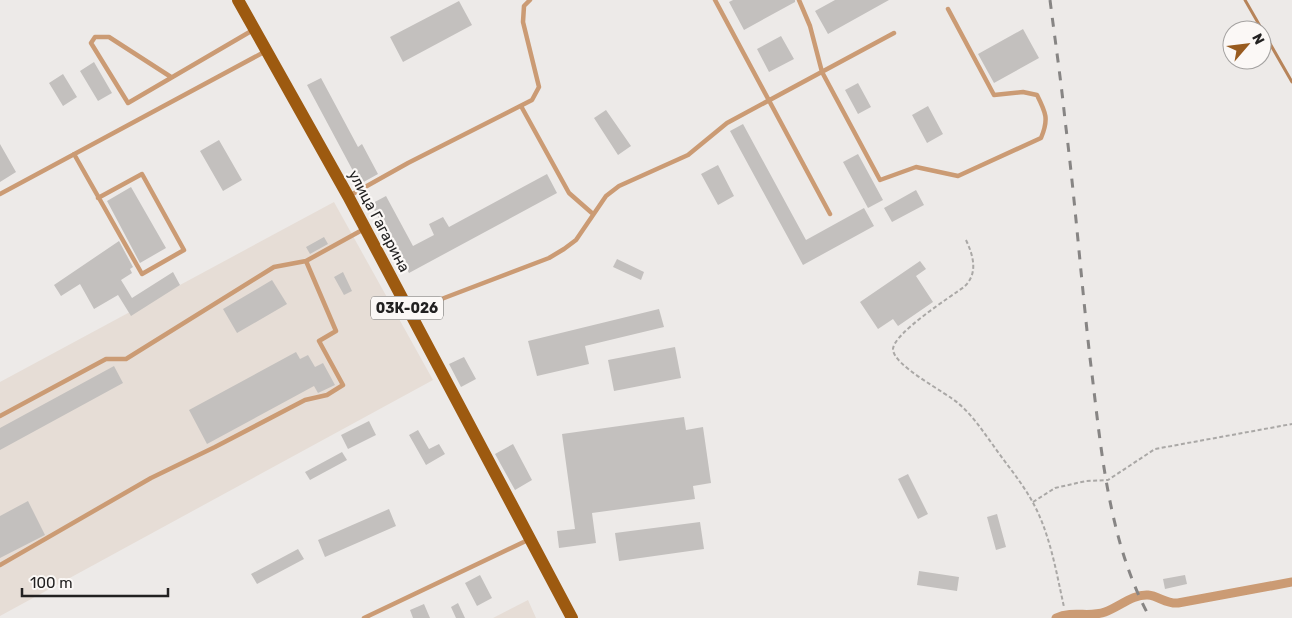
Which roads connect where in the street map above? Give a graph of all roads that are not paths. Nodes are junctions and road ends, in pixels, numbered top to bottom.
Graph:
1 (238, 0) edge
2 (530, 0) edge
3 (714, 0) edge
4 (799, 0) edge
5 (948, 9) dead end
6 (254, 30) junction
7 (894, 33) dead end
8 (267, 50) junction
9 (822, 72) junction
10 (171, 77) junction
11 (768, 101) junction
12 (521, 106) junction
13 (74, 154) junction
14 (0, 194) edge
15 (348, 196) junction
16 (98, 198) junction
17 (593, 214) junction
18 (830, 214) dead end
19 (364, 229) junction
20 (306, 261) junction
21 (410, 314) junction
22 (0, 416) edge
23 (530, 539) junction
24 (0, 565) edge
25 (1292, 582) edge
26 (364, 618) edge
27 (572, 618) edge
28 (1056, 618) edge

1 - 6 main road, улица Гагарина / 03К-026
2 - 12 lane
3 - 11 lane
4 - 9 lane
5 - 9 lane
6 - 8 main road, улица Гагарина / 03К-026
6 - 10 lane
7 - 9 lane
8 - 13 lane
8 - 15 main road, улица Гагарина / 03К-026
9 - 11 lane
10 - 10 lane
11 - 17 lane
11 - 18 lane
12 - 15 lane
12 - 17 lane
13 - 14 lane
13 - 16 lane
15 - 19 main road, улица Гагарина / 03К-026
16 - 16 lane
17 - 21 lane
19 - 20 lane
19 - 21 main road, улица Гагарина / 03К-026
20 - 22 lane
20 - 24 lane
21 - 23 main road, улица Гагарина / 03К-026
23 - 26 lane
23 - 27 main road, улица Гагарина / 03К-026
25 - 28 street

